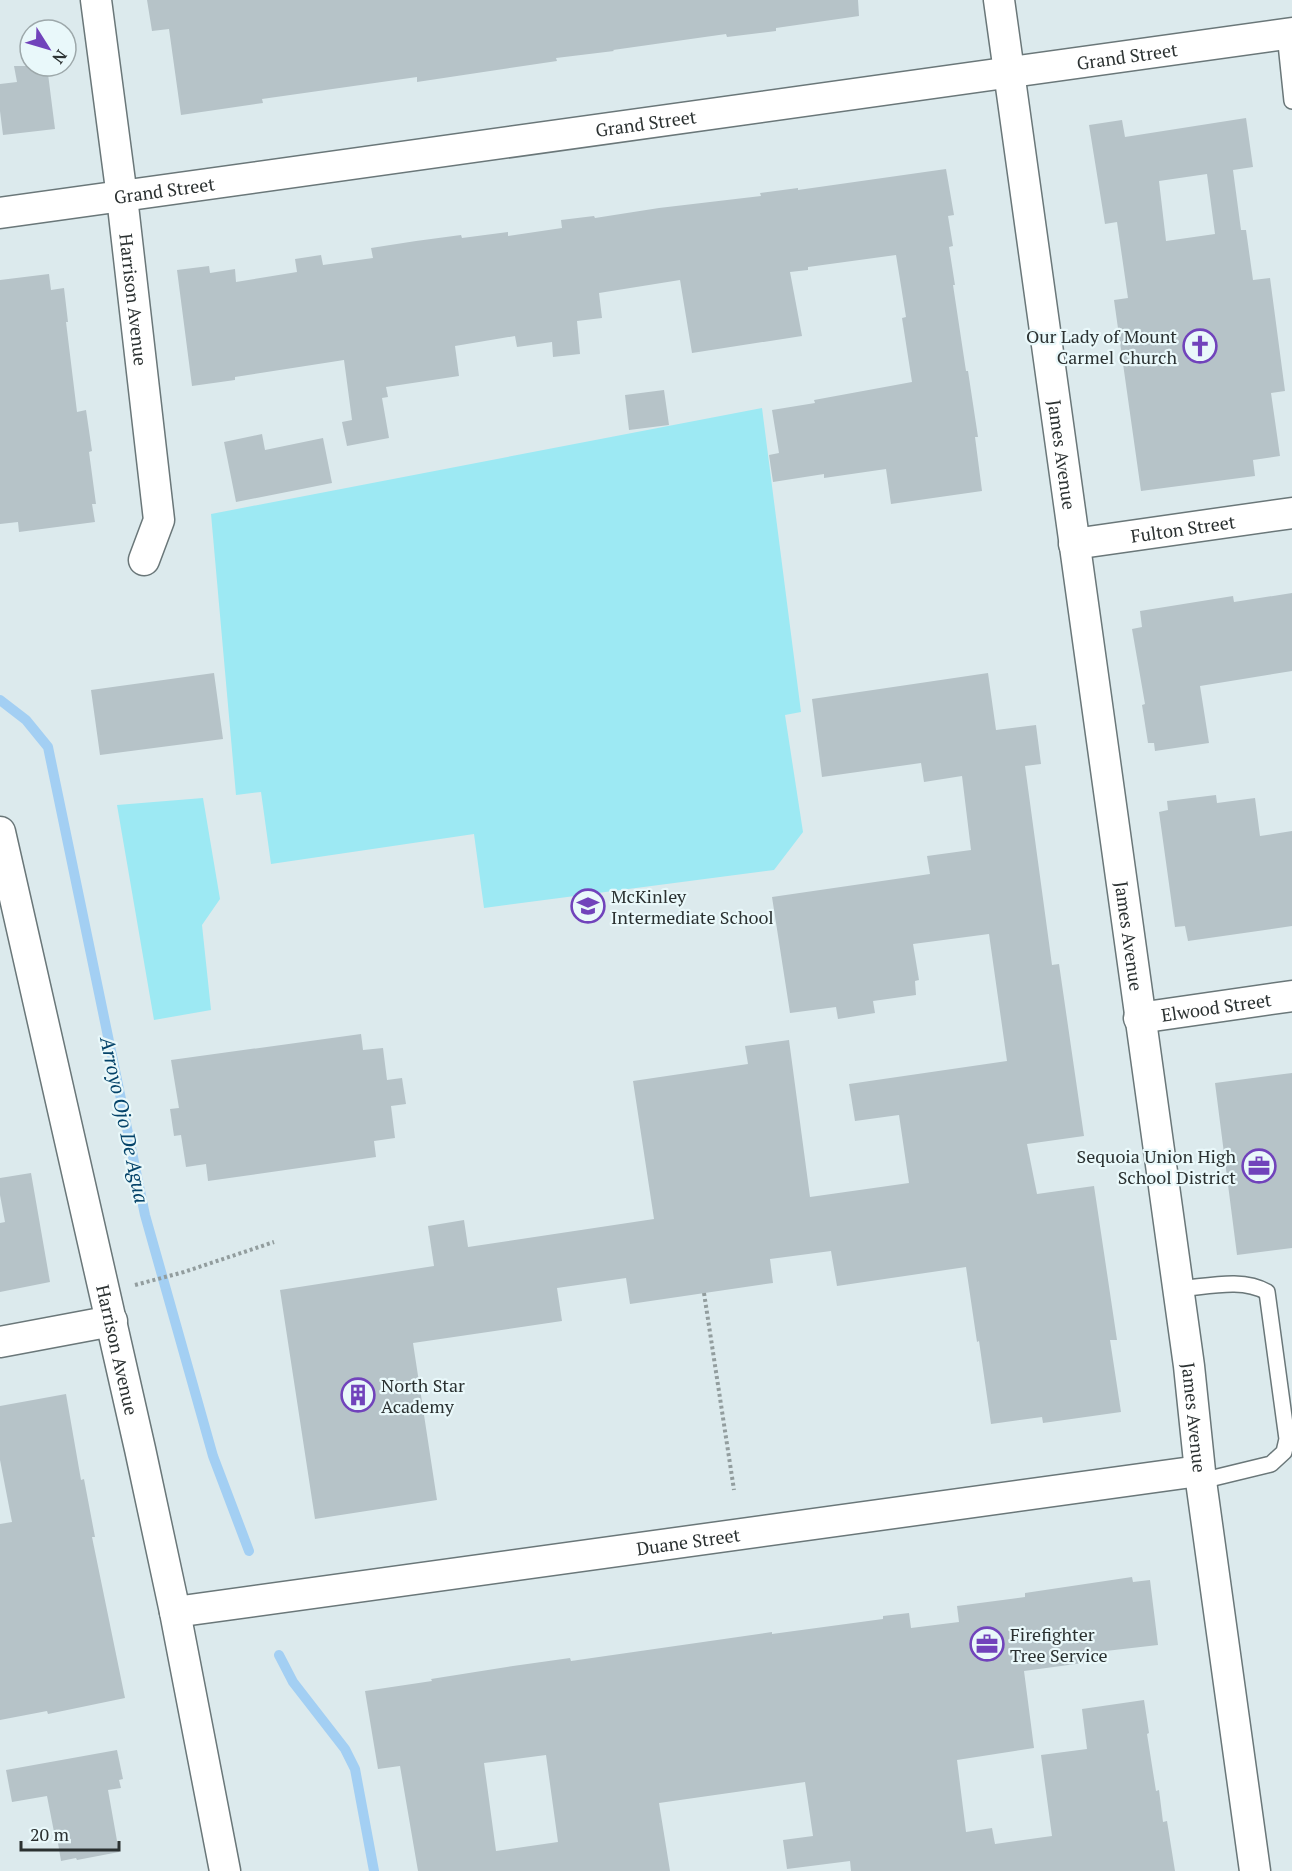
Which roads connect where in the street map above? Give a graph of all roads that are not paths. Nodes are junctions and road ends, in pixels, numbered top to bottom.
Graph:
1 (96, 0) edge
2 (999, 0) edge
3 (1288, 34) edge
4 (1009, 72) junction
5 (1292, 101) edge
6 (122, 197) junction
7 (0, 213) edge
8 (1292, 513) edge
9 (1074, 544) junction
10 (144, 560) dead end
11 (0, 832) edge
12 (1292, 996) edge
13 (1139, 1018) junction
14 (1178, 1289) junction
15 (112, 1321) junction
16 (0, 1342) edge
17 (1200, 1476) junction
18 (175, 1612) junction
19 (225, 1871) edge
20 (1255, 1871) edge

1 - 6 street, Harrison Avenue
2 - 4 street, James Avenue
3 - 4 street, Grand Street
3 - 5 lane
4 - 6 street, Grand Street
4 - 9 street, James Avenue
6 - 7 street, Grand Street
6 - 10 street, Harrison Avenue
8 - 9 street, Fulton Street
9 - 13 street, James Avenue
11 - 15 street, Harrison Avenue
12 - 13 street, Elwood Street
13 - 14 street, James Avenue
14 - 17 street, James Avenue
14 - 17 lane
15 - 16 street
15 - 18 street, Harrison Avenue
17 - 18 street, Duane Street
17 - 20 street, James Avenue
18 - 19 street, Harrison Avenue

